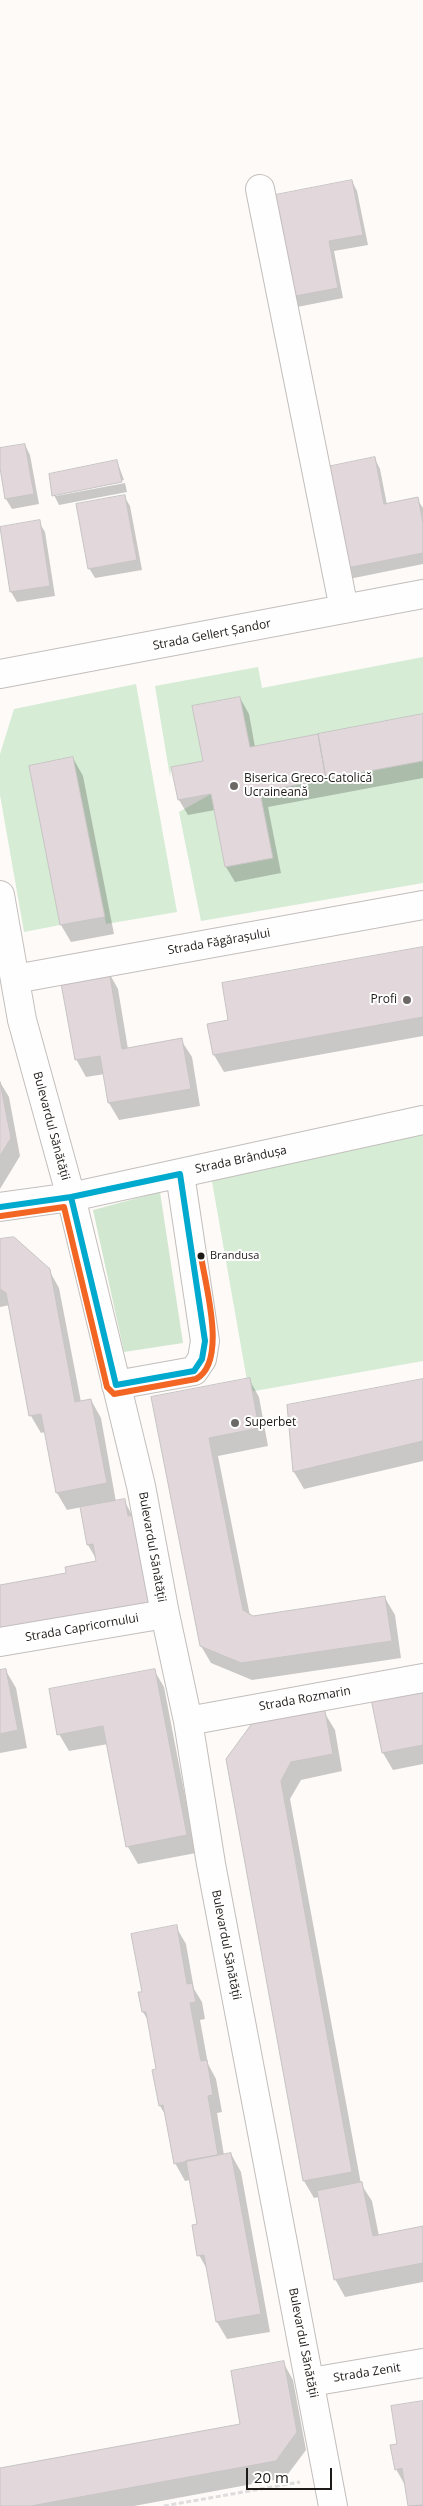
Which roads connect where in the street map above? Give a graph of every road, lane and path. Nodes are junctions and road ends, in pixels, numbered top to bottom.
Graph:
1 (260, 189) dead end
2 (423, 594) edge
3 (344, 609) junction
4 (0, 674) edge
5 (0, 895) edge
6 (423, 905) edge
7 (15, 979) junction
8 (11, 1022) edge
9 (423, 1120) edge
10 (180, 1174) junction
11 (71, 1197) junction
12 (0, 1207) edge
13 (116, 1385) junction
14 (165, 1614) junction
15 (0, 1642) edge
16 (423, 1678) edge
17 (188, 1721) junction
18 (423, 2364) edge
19 (311, 2382) junction
20 (328, 2478) junction
21 (164, 2506) edge
22 (333, 2506) edge

1 - 3 street
2 - 3 street, Strada Gellert Șandor
3 - 4 street, Strada Gellert Șandor
5 - 7 street, Bulevardul Sănătății
6 - 7 street, Strada Făgărașului
7 - 8 street, Bulevardul Sănătății
8 - 11 street, Bulevardul Sănătății
9 - 10 street, Strada Brândușa
10 - 11 street, Strada Brândușa
10 - 13 street
11 - 12 street, Strada Brândușa
11 - 13 street, Bulevardul Sănătății
13 - 14 street, Bulevardul Sănătății
14 - 15 street, Strada Capricornului
14 - 17 street, Bulevardul Sănătății
16 - 17 street, Strada Rozmarin
17 - 19 street, Bulevardul Sănătății
18 - 19 street, Strada Zenit
19 - 20 street, Bulevardul Sănătății
20 - 21 path
20 - 22 street, Bulevardul Sănătății

